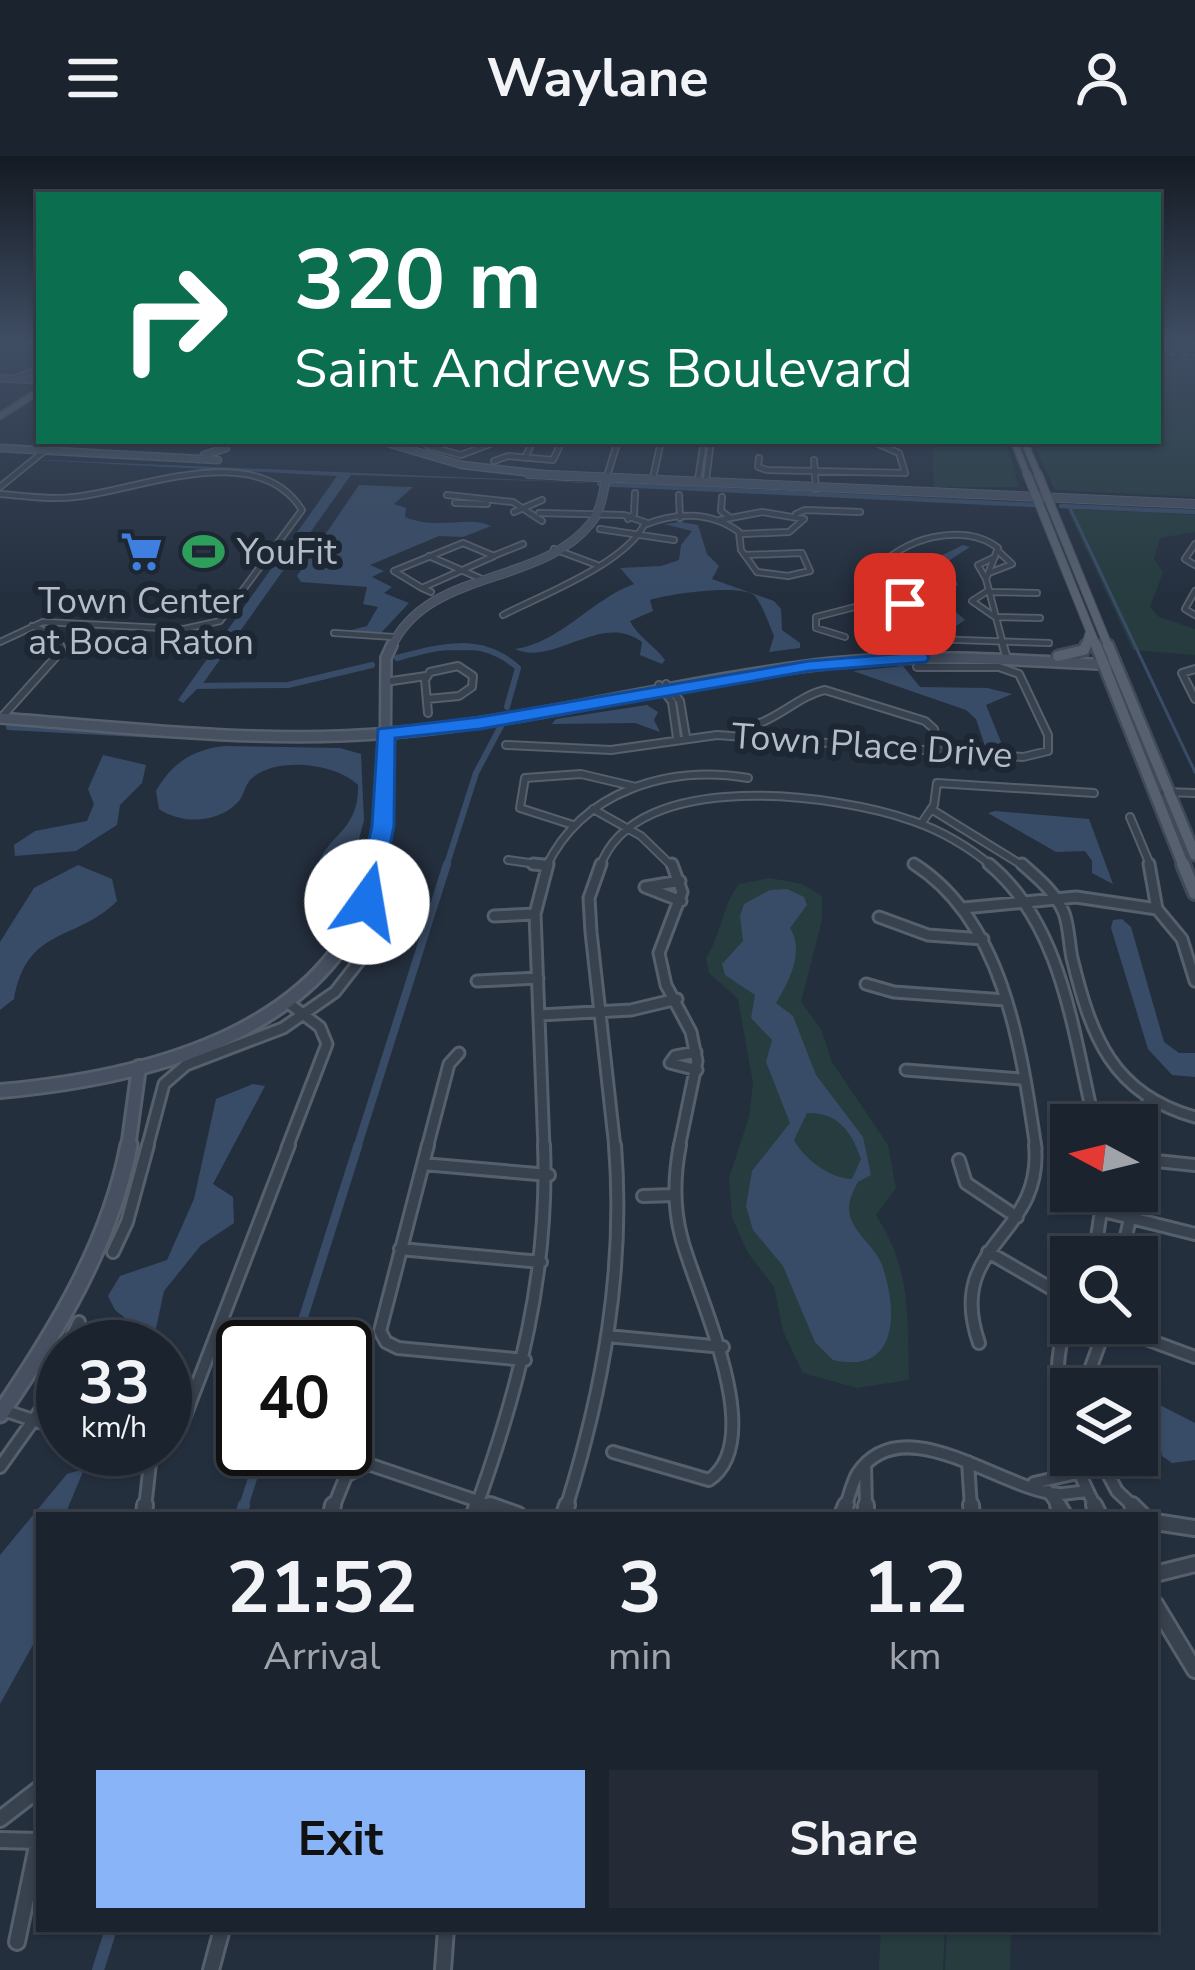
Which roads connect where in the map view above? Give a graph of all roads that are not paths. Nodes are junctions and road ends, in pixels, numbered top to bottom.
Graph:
1 (53, 444) edge
2 (231, 444) edge
3 (232, 444) edge
4 (402, 444) edge
5 (432, 444) edge
6 (489, 444) edge
7 (532, 444) edge
8 (561, 444) edge
9 (617, 444) edge
10 (660, 444) edge
11 (707, 444) edge
12 (881, 444) edge
13 (1016, 444) edge
14 (1025, 444) edge
15 (884, 445) joint
16 (226, 448) junction
17 (0, 450) edge
18 (40, 454) junction
19 (178, 458) junction
20 (525, 458) junction
21 (759, 458) dead end
22 (814, 460) dead end
23 (494, 461) dead end
24 (211, 467) junction
25 (814, 472) junction
26 (652, 478) junction
27 (700, 481) junction
28 (606, 482) junction
29 (816, 487) junction
30 (0, 491) edge
31 (635, 494) dead end
32 (447, 495) dead end
33 (679, 495) dead end
34 (1042, 496) junction
35 (722, 497) dead end
36 (766, 499) dead end
37 (542, 500) dead end
38 (1195, 502) edge
39 (455, 503) dead end
40 (521, 508) junction
41 (860, 512) dead end
42 (597, 514) junction
43 (767, 514) junction
44 (796, 514) junction
45 (728, 516) junction
46 (629, 518) junction
47 (680, 518) junction
48 (719, 520) junction
49 (647, 523) junction
50 (600, 529) dead end
51 (741, 534) junction
52 (639, 535) junction
53 (674, 540) dead end
54 (523, 544) dead end
55 (1195, 544) edge
56 (557, 548) junction
57 (997, 554) junction
58 (746, 555) junction
59 (429, 556) junction
60 (494, 556) junction
61 (898, 556) junction
62 (600, 564) junction
63 (1195, 565) edge
64 (1065, 570) junction
65 (1078, 570) junction
66 (461, 571) junction
67 (758, 572) junction
68 (987, 576) junction
69 (482, 581) junction
70 (744, 582) dead end
71 (876, 582) junction
72 (421, 588) junction
73 (990, 591) junction
74 (1195, 591) edge
75 (431, 592) dead end
76 (1036, 592) dead end
77 (884, 596) junction
78 (503, 615) dead end
79 (995, 615) junction
80 (1195, 615) edge
81 (1040, 618) dead end
82 (898, 624) junction
83 (32, 626) junction
84 (1090, 632) junction
85 (334, 633) dead end
86 (845, 636) dead end
87 (905, 637) junction
88 (1002, 637) junction
89 (393, 638) junction
90 (0, 642) edge
91 (1049, 644) dead end
92 (1002, 656) junction
93 (1058, 656) junction
94 (915, 657) junction
95 (1101, 662) junction
96 (1116, 662) junction
97 (1195, 669) edge
98 (426, 678) junction
99 (386, 682) junction
100 (665, 687) junction
101 (1195, 699) edge
102 (427, 700) junction
103 (428, 713) dead end
104 (2, 716) edge
105 (385, 730) junction
106 (680, 737) junction
107 (754, 737) junction
108 (506, 745) dead end
109 (938, 748) junction
110 (748, 778) dead end
111 (636, 787) junction
112 (1152, 790) junction
113 (1167, 792) junction
114 (1094, 793) dead end
115 (1195, 794) edge
116 (593, 809) junction
117 (931, 809) junction
118 (1130, 818) dead end
119 (921, 824) junction
120 (573, 825) junction
121 (629, 830) junction
122 (1195, 855) edge
123 (508, 860) dead end
124 (913, 863) dead end
125 (544, 865) junction
126 (396, 870) dead end
127 (680, 881) junction
128 (370, 890) junction
129 (388, 891) junction
130 (1195, 892) edge
131 (1056, 900) junction
132 (681, 901) junction
133 (1028, 904) junction
134 (964, 908) junction
135 (1157, 909) junction
136 (535, 914) junction
137 (494, 916) dead end
138 (879, 917) dead end
139 (983, 939) junction
140 (538, 978) junction
141 (477, 981) dead end
142 (1195, 981) edge
143 (866, 984) dead end
144 (677, 999) junction
145 (1005, 1000) junction
146 (286, 1002) junction
147 (600, 1012) junction
148 (304, 1015) junction
149 (540, 1015) junction
150 (460, 1052) dead end
151 (697, 1052) junction
152 (139, 1067) junction
153 (697, 1070) junction
154 (906, 1070) dead end
155 (1022, 1079) junction
156 (0, 1091) edge
157 (1148, 1100) junction
158 (1090, 1104) edge
159 (1149, 1104) edge
160 (1195, 1117) edge
161 (958, 1160) dead end
162 (1158, 1161) edge
163 (423, 1164) junction
164 (1195, 1165) edge
165 (549, 1175) junction
166 (135, 1192) junction
167 (117, 1194) junction
168 (644, 1196) dead end
169 (675, 1196) junction
170 (1106, 1212) edge
171 (1130, 1212) edge
172 (1017, 1217) junction
173 (1130, 1219) junction
174 (1195, 1234) edge
175 (1126, 1236) edge
176 (400, 1249) junction
177 (113, 1252) dead end
178 (988, 1252) junction
179 (541, 1262) junction
180 (1050, 1290) edge
181 (607, 1336) junction
182 (979, 1343) dead end
183 (1158, 1343) edge
184 (723, 1347) junction
185 (1195, 1357) edge
186 (525, 1360) junction
187 (192, 1398) edge
188 (2, 1412) edge
189 (36, 1416) edge
190 (34, 1420) junction
191 (613, 1452) dead end
192 (968, 1462) junction
193 (865, 1466) junction
194 (0, 1467) edge
195 (151, 1476) edge
196 (1069, 1476) edge
197 (1080, 1476) edge
198 (1109, 1476) edge
199 (1042, 1485) junction
200 (1087, 1491) junction
201 (476, 1508) edge
202 (145, 1512) edge
203 (332, 1512) edge
204 (565, 1512) edge
205 (843, 1512) edge
206 (866, 1512) edge
207 (972, 1512) edge
208 (1062, 1512) edge
209 (1098, 1512) edge
210 (1139, 1512) edge
211 (1158, 1522) edge
212 (1195, 1528) edge
213 (1195, 1564) edge
214 (1158, 1573) edge
215 (1158, 1609) edge
216 (1195, 1670) edge
217 (36, 1791) edge
218 (0, 1819) edge
219 (0, 1840) edge
220 (36, 1841) edge
221 (36, 1851) edge
222 (221, 1932) edge
223 (446, 1932) edge
224 (17, 1942) dead end
225 (211, 1970) edge
226 (443, 1970) edge

1 - 18 street
2 - 16 street
3 - 24 street
4 - 28 street
5 - 6 street
7 - 20 street
8 - 20 street
9 - 28 street
10 - 26 street
11 - 27 street
12 - 15 street
13 - 34 main road
14 - 34 main road
15 - 25 street
16 - 19 street
16 - 24 street
17 - 18 street
18 - 19 street
18 - 30 street
19 - 24 street
20 - 23 street
21 - 25 street
22 - 25 street
24 - 30 street
24 - 83 street
25 - 29 street
26 - 27 street
26 - 28 street
27 - 28 street
27 - 29 street
28 - 42 street
29 - 34 street
31 - 46 street
32 - 40 street
33 - 47 street
34 - 38 street
34 - 64 main road
34 - 65 main road
35 - 45 street
36 - 43 street
37 - 40 street
39 - 40 street
40 - 42 street
41 - 44 street
42 - 46 street
42 - 56 street
43 - 44 street
43 - 45 street
44 - 51 street
45 - 48 street
46 - 49 street
47 - 48 street
47 - 49 street
48 - 51 street
49 - 52 street
50 - 52 street
51 - 58 street
52 - 53 street
52 - 62 street
54 - 60 street
55 - 63 street
56 - 62 street
56 - 69 street
57 - 61 street
57 - 68 street
57 - 68 street
57 - 68 street
58 - 67 street
58 - 67 street
59 - 60 street
59 - 66 street
59 - 72 street
60 - 66 street
61 - 71 street
61 - 71 street
62 - 78 street
64 - 65 main road
64 - 84 main road
65 - 96 main road
66 - 69 street
66 - 72 street
67 - 70 street
68 - 73 street
69 - 89 street
71 - 77 street
72 - 75 street
73 - 76 street
73 - 79 street
73 - 79 street
74 - 80 street
77 - 82 street
77 - 82 street
77 - 86 street
79 - 81 street
79 - 88 street
82 - 87 street
83 - 90 street
83 - 104 street
84 - 93 main road
84 - 95 main road
85 - 89 street
87 - 88 street
87 - 94 street
88 - 91 street
88 - 92 street
89 - 99 street
92 - 93 street
92 - 94 street
92 - 95 street
93 - 95 street
94 - 100 street
94 - 109 street, Town Place Drive
95 - 96 street
95 - 112 main road
96 - 113 main road
97 - 101 street
98 - 99 street
98 - 102 street
98 - 102 street
99 - 105 street
100 - 105 street
100 - 106 street
100 - 106 street
102 - 103 street
104 - 105 street
105 - 128 street
106 - 107 street, Town Place Drive
106 - 108 street, Town Place Drive
107 - 109 street, Town Place Drive
107 - 109 street
110 - 111 street
111 - 116 street
111 - 120 street
112 - 113 street
112 - 130 main road
113 - 115 street
113 - 122 main road
114 - 117 street
116 - 120 street
116 - 121 street
117 - 119 street
117 - 131 street
118 - 135 street
119 - 121 street
119 - 133 street
120 - 125 street
121 - 127 street
121 - 147 street
123 - 125 street
124 - 134 street
125 - 136 street
126 - 129 street
127 - 132 street
127 - 132 street
128 - 129 street
128 - 146 street
129 - 148 street
131 - 133 street
131 - 135 street
131 - 157 street
132 - 144 street
133 - 134 street
133 - 158 street
134 - 139 street
135 - 142 street
136 - 137 street
136 - 140 street
138 - 139 street
139 - 145 street
140 - 141 street
140 - 149 street
143 - 145 street
144 - 147 street
144 - 151 street
145 - 155 street
146 - 148 street
146 - 152 street
147 - 149 street
147 - 181 street
148 - 166 street
148 - 187 street
149 - 165 street
150 - 163 street
151 - 153 street
151 - 153 street
152 - 156 street
152 - 167 street
153 - 169 street
154 - 155 street
155 - 172 street
157 - 159 street
157 - 160 street
161 - 172 street
162 - 164 street
163 - 165 street
163 - 176 street
165 - 179 street
166 - 167 street
166 - 177 street
167 - 188 street
168 - 169 street
169 - 184 street
170 - 173 street
171 - 173 street
172 - 178 street
173 - 174 street
173 - 175 street
176 - 179 street
176 - 186 street
178 - 180 street
178 - 182 street
179 - 186 street
181 - 184 street
181 - 204 street
183 - 185 street
184 - 191 street
186 - 201 street
188 - 190 street
189 - 190 street
190 - 194 street
192 - 193 street
192 - 199 street
192 - 207 street
193 - 205 street
193 - 206 street
195 - 202 street
196 - 199 street
197 - 200 street
198 - 210 street
199 - 200 street
199 - 208 street
200 - 209 street
201 - 203 street
211 - 212 street
213 - 214 street
215 - 216 street
217 - 218 street
219 - 220 street
221 - 224 street
222 - 225 street
223 - 226 street

